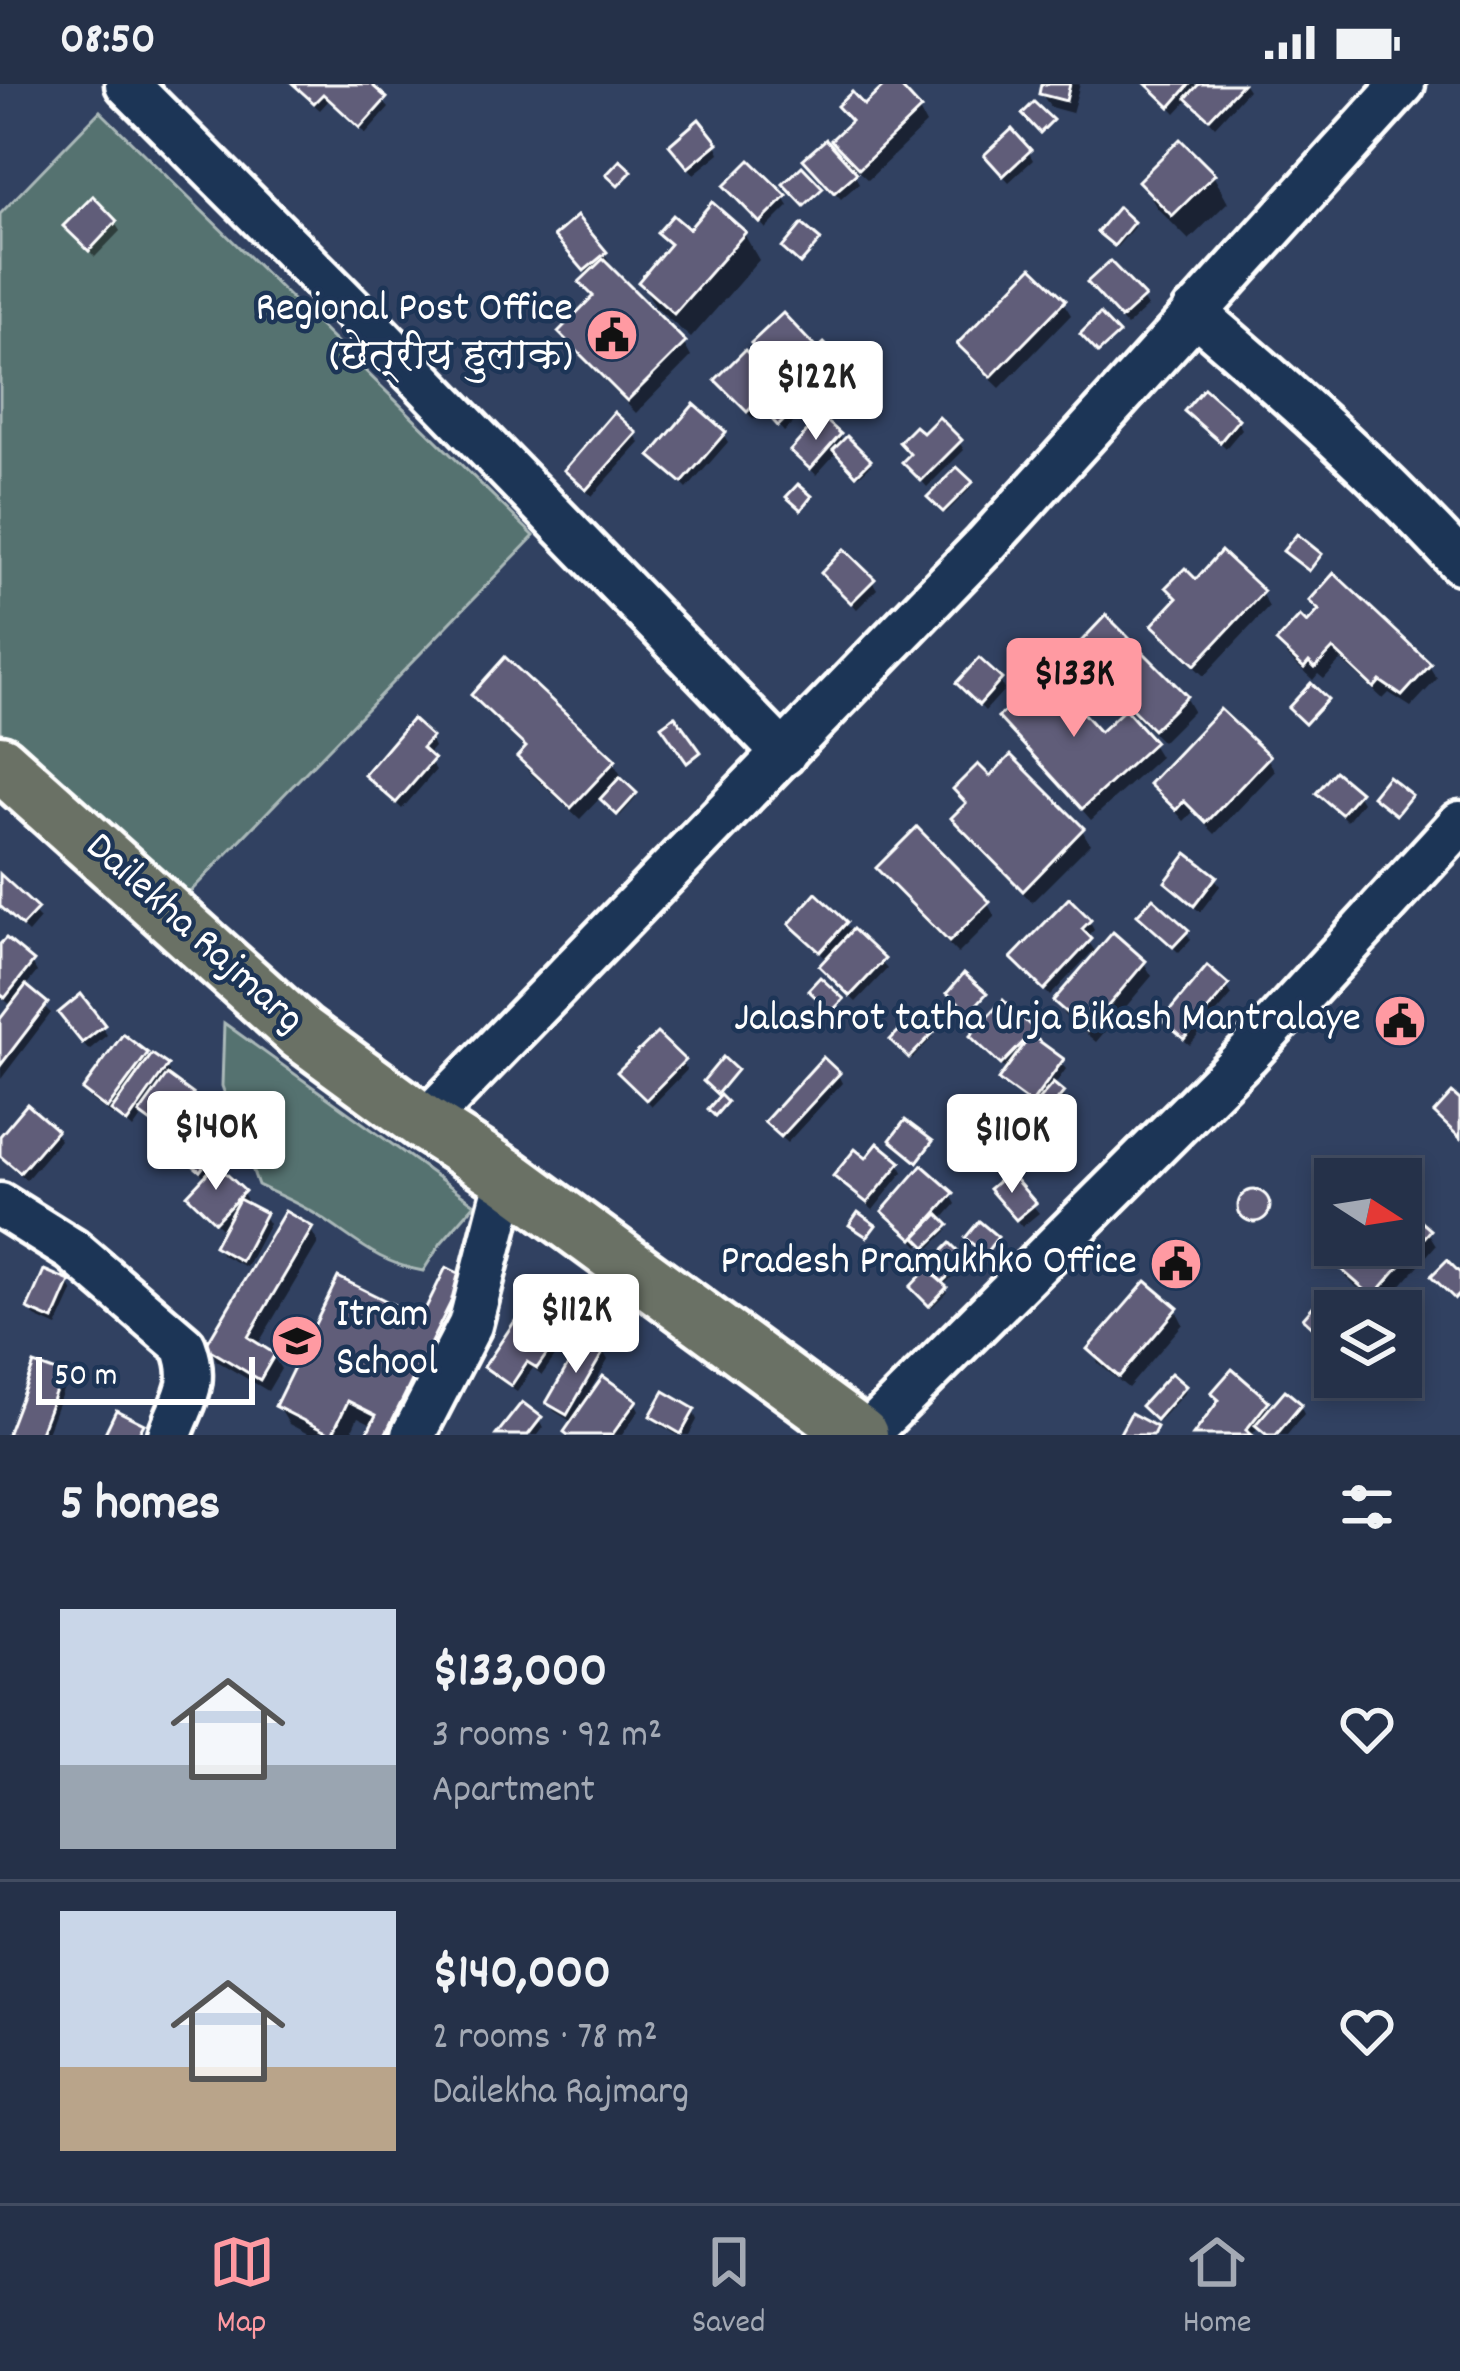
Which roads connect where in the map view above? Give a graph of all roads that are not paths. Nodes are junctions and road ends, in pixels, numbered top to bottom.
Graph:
1 (127, 84) edge
2 (1403, 84) edge
3 (1194, 312) junction
4 (1460, 562) edge
5 (784, 754) junction
6 (0, 763) edge
7 (1460, 823) edge
8 (424, 1123) junction
9 (508, 1177) junction
10 (0, 1205) edge
11 (170, 1435) edge
12 (413, 1435) edge
13 (863, 1435) edge

1 - 5 street
2 - 3 street
3 - 4 street
3 - 5 street
5 - 8 street
6 - 8 main road, Dailekha Rajmarg
7 - 13 street
8 - 9 main road, Dailekha Rajmarg
9 - 12 street
9 - 13 main road, Dailekha Rajmarg
10 - 11 street

